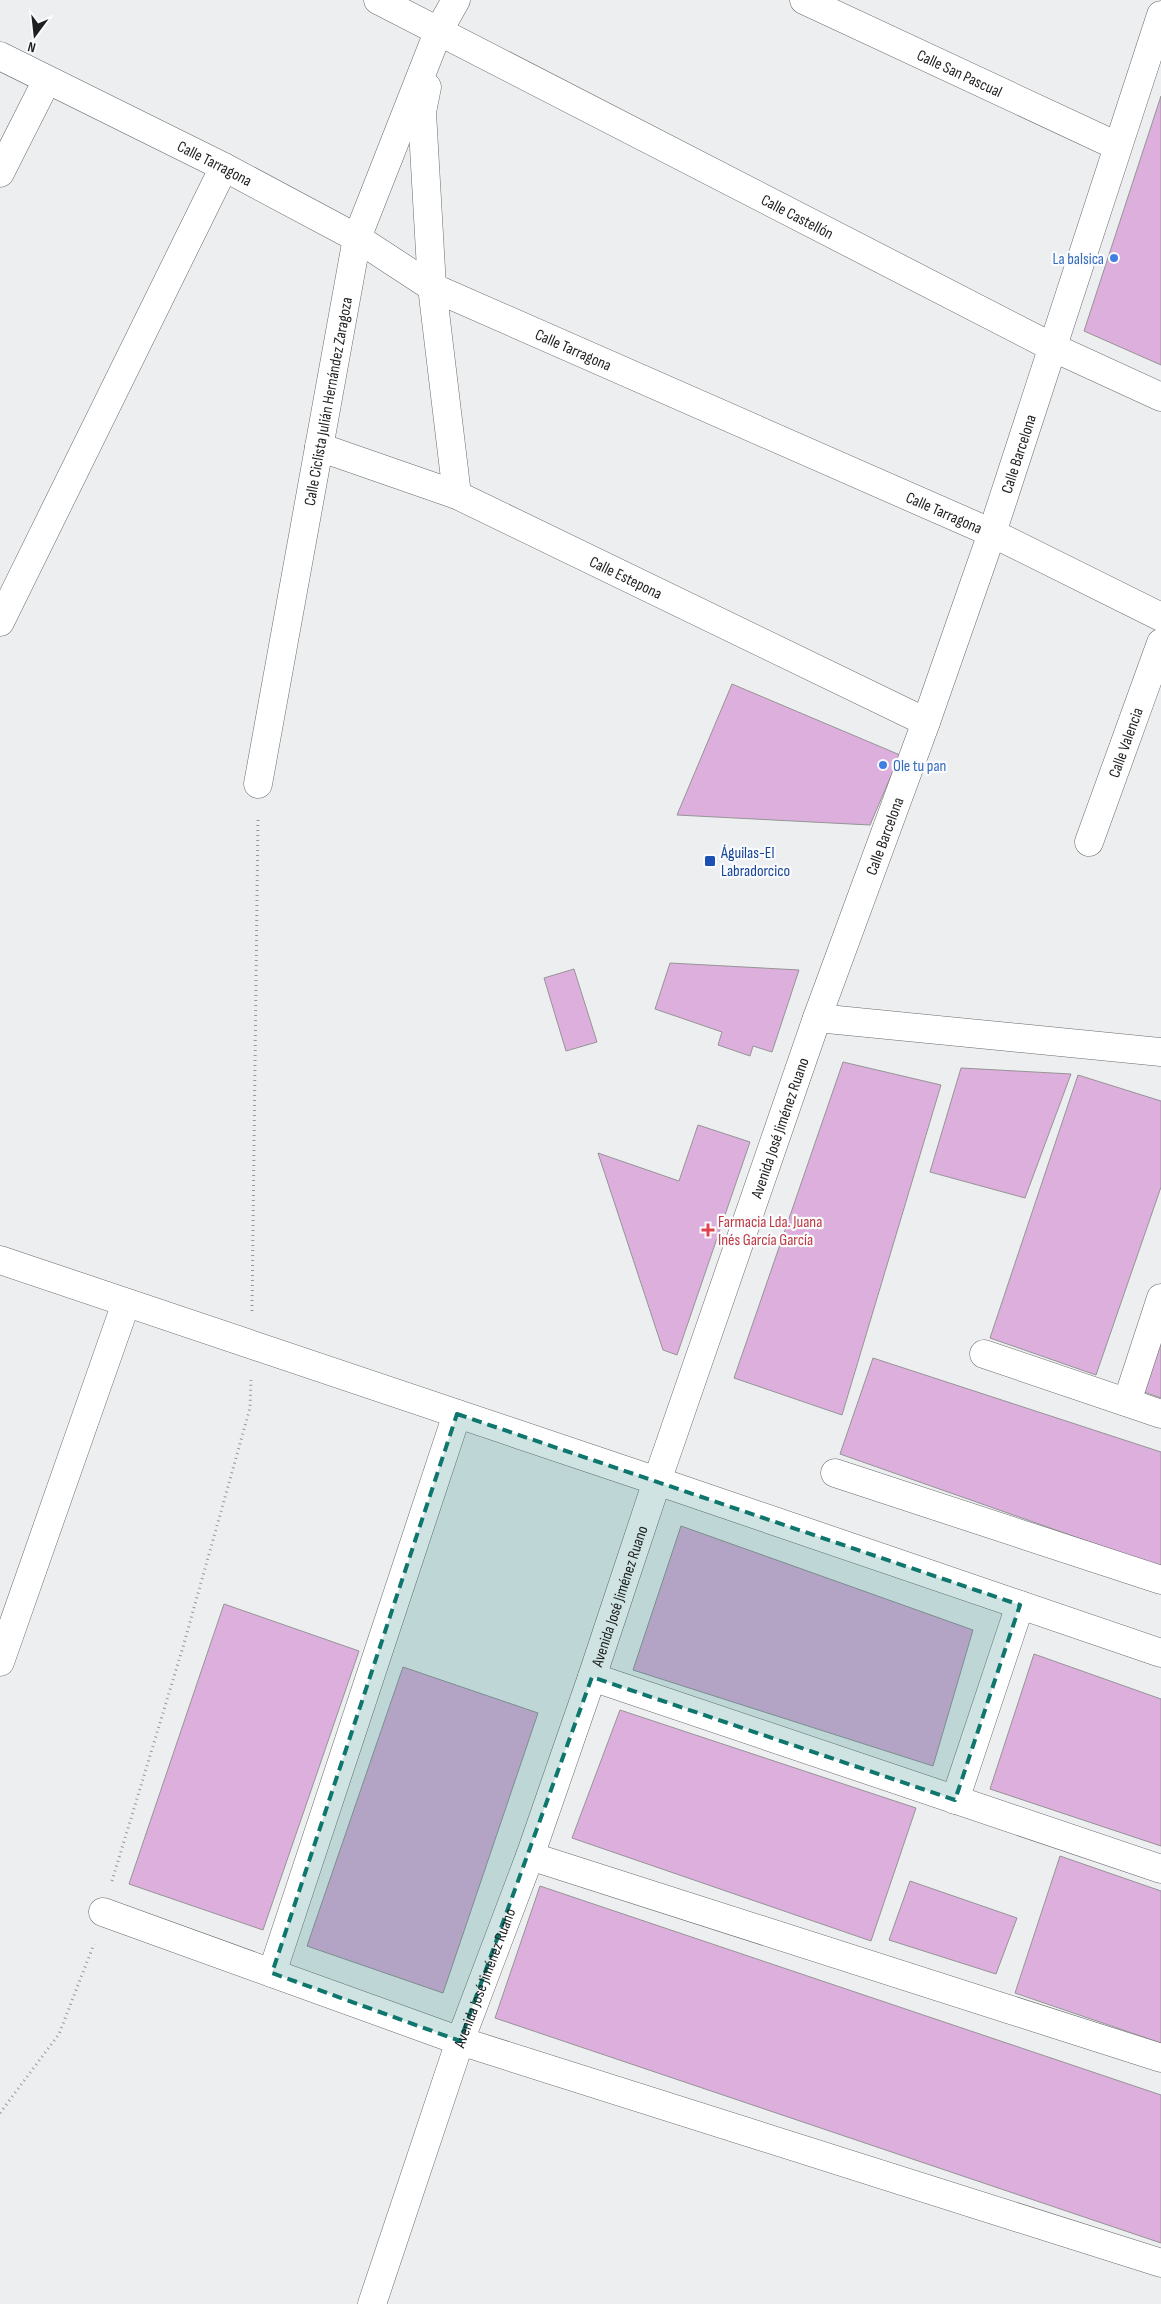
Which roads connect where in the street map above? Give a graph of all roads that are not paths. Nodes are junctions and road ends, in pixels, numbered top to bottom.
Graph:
1 (378, 0) edge
2 (456, 0) edge
3 (804, 0) edge
4 (1161, 15) edge
5 (438, 32) junction
6 (0, 56) edge
7 (47, 80) junction
8 (1117, 146) junction
9 (224, 168) junction
10 (0, 174) edge
11 (357, 238) junction
12 (432, 287) junction
13 (1052, 347) junction
14 (1161, 397) edge
15 (319, 447) junction
16 (457, 495) junction
17 (992, 533) junction
18 (1161, 617) edge
19 (0, 622) edge
20 (1161, 643) edge
21 (926, 722) junction
22 (258, 784) road end
23 (1089, 842) dead end
24 (865, 888) joint
25 (818, 1018) junction
26 (1161, 1052) edge
27 (0, 1260) edge
28 (1161, 1298) edge
29 (126, 1302) junction
30 (984, 1354) dead end
31 (1127, 1402) junction
32 (457, 1414) junction
33 (1161, 1414) edge
34 (836, 1473) dead end
35 (657, 1481) junction
36 (1161, 1580) edge
37 (1020, 1605) junction
38 (1161, 1653) edge
39 (0, 1662) edge
40 (592, 1677) junction
41 (955, 1800) junction
42 (530, 1856) junction
43 (1161, 1869) edge
44 (103, 1912) road end
45 (272, 1973) junction
46 (460, 2040) junction
47 (1161, 2058) edge
48 (1161, 2263) edge
49 (372, 2304) edge

1 - 5 street, Calle Castellón
2 - 5 street, Calle Ciclista Julián Hernández Zaragoza
3 - 8 street, Calle San Pascual
4 - 8 street, Calle Barcelona
5 - 11 street, Calle Ciclista Julián Hernández Zaragoza
5 - 12 street, Calle Ciclista Julián Hernández Zaragoza
5 - 13 street, Calle Castellón
6 - 7 street, Calle Tarragona
7 - 9 street, Calle Tarragona
7 - 10 street
8 - 13 street, Calle Barcelona
9 - 11 street, Calle Tarragona
9 - 19 street
11 - 12 street, Calle Tarragona
11 - 15 street, Calle Ciclista Julián Hernández Zaragoza
12 - 16 street, Calle Ciclista Julián Hernández Zaragoza
12 - 17 street, Calle Tarragona
13 - 14 street, Calle Castellón
13 - 17 street, Calle Barcelona
15 - 16 street, Calle Estepona
15 - 22 street, Calle Ciclista Julián Hernández Zaragoza
16 - 21 street, Calle Estepona
17 - 18 street, Calle Tarragona
17 - 21 street, Calle Barcelona
20 - 23 street, Calle Valencia
21 - 24 street, Calle Barcelona
24 - 25 street, Avenida José Jiménez Ruano
25 - 26 street
25 - 35 street, Avenida José Jiménez Ruano
27 - 29 street
28 - 31 street
29 - 32 street
29 - 39 street
30 - 31 street
31 - 33 street
32 - 35 street
32 - 45 street
34 - 36 street
35 - 37 street
35 - 40 street, Avenida José Jiménez Ruano
37 - 38 street
37 - 41 street
40 - 41 street
40 - 42 street, Avenida José Jiménez Ruano
41 - 43 street
42 - 46 street, Avenida José Jiménez Ruano
42 - 47 street
44 - 45 street
45 - 46 street
46 - 48 street
46 - 49 street, Avenida José Jiménez Ruano

